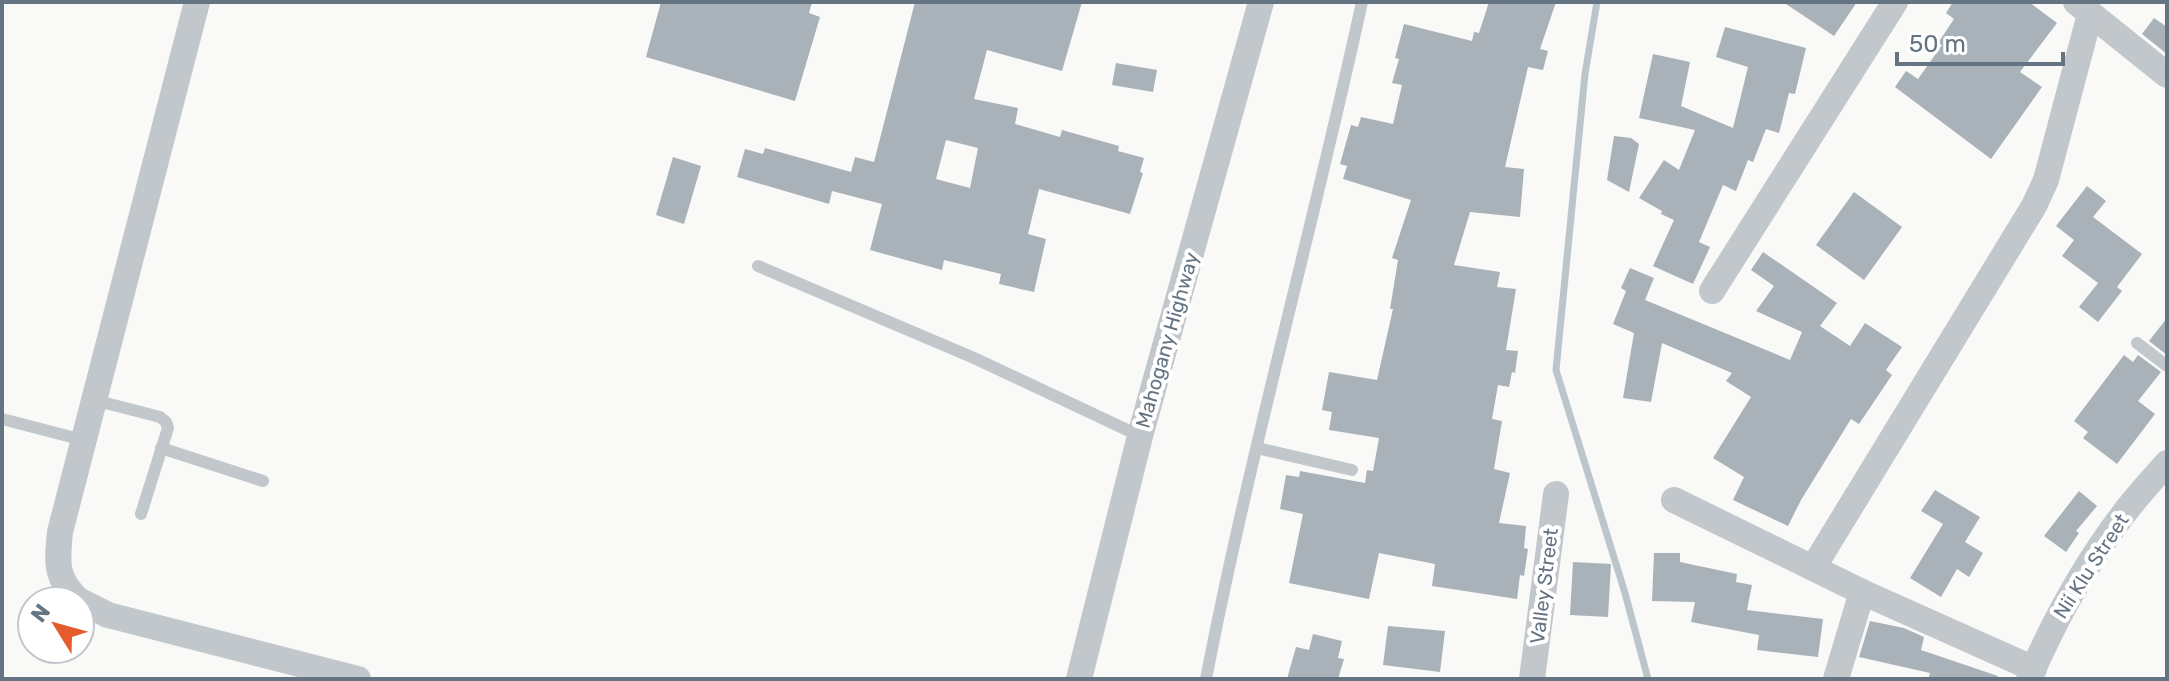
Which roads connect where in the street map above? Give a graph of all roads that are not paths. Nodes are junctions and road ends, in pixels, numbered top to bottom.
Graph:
1 (197, 2) edge
2 (1261, 2) edge
3 (1362, 2) edge
4 (1895, 2) edge
5 (2083, 8) edge
6 (2167, 75) edge
7 (758, 266) dead end
8 (1712, 291) dead end
9 (2137, 343) dead end
10 (2167, 366) edge
11 (94, 400) junction
12 (2, 419) edge
13 (1140, 436) junction
14 (83, 440) junction
15 (161, 448) junction
16 (1257, 448) junction
17 (2167, 463) edge
18 (1352, 470) dead end
19 (263, 481) dead end
20 (1556, 494) dead end
21 (1674, 500) dead end
22 (141, 514) dead end
23 (1813, 568) junction
24 (65, 585) edge
25 (1862, 592) junction
26 (96, 609) edge
27 (2031, 674) edge
28 (358, 679) edge
29 (1079, 679) edge
30 (1206, 679) edge
31 (1532, 679) edge
32 (1836, 679) edge

1 - 11 street
2 - 13 street, Mahogany Highway
3 - 16 lane
4 - 8 street
5 - 6 street
5 - 23 street
7 - 13 lane
9 - 10 lane
11 - 14 street
11 - 15 lane
12 - 14 lane
13 - 29 street, Mahogany Highway
14 - 24 street
15 - 19 lane
15 - 22 lane
16 - 18 lane
16 - 30 lane
17 - 27 street, Nii Klu Street
20 - 31 street, Valley Street
21 - 23 street
23 - 25 street
25 - 27 street
25 - 32 street
26 - 28 street

